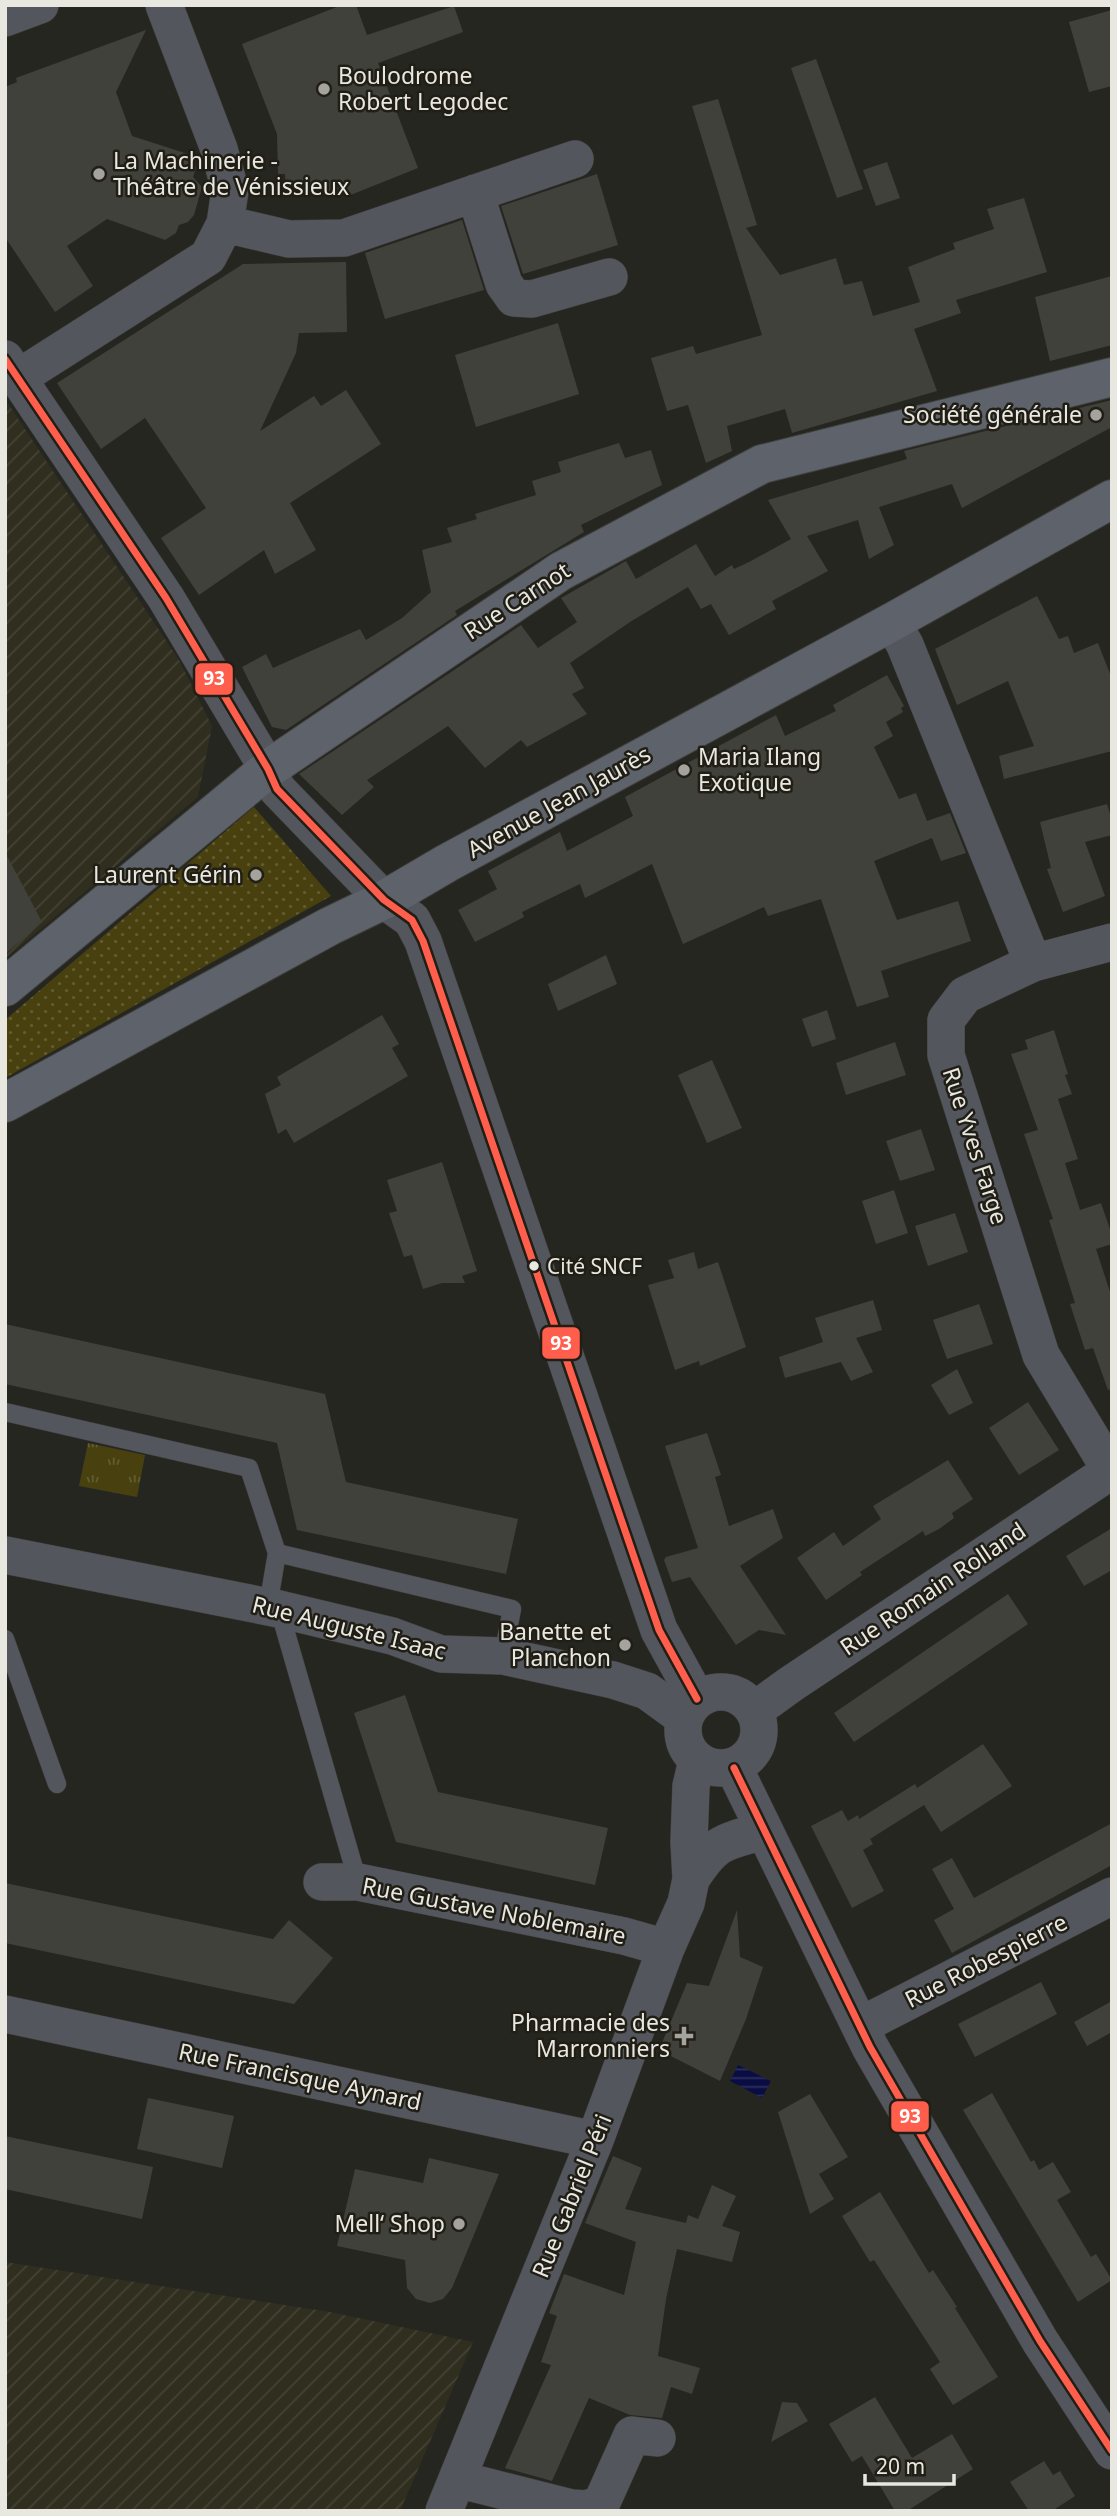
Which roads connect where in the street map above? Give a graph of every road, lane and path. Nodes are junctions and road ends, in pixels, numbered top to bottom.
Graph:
1 (40, 5) edge
2 (164, 5) edge
3 (5, 18) edge
4 (575, 159) dead end
5 (475, 193) junction
6 (225, 224) junction
7 (609, 277) dead end
8 (11, 368) edge
9 (1112, 377) edge
10 (1112, 499) edge
11 (892, 622) junction
12 (268, 769) junction
13 (384, 900) junction
14 (1112, 942) edge
15 (1033, 963) junction
16 (5, 987) edge
17 (5, 1102) edge
18 (5, 1412) edge
19 (1111, 1471) edge
20 (277, 1553) junction
21 (5, 1555) edge
22 (273, 1607) junction
23 (5, 1639) edge
24 (665, 1640) junction
25 (503, 1656) junction
26 (626, 1684) junction
27 (691, 1708) junction
28 (755, 1710) junction
29 (697, 1761) junction
30 (734, 1768) junction
31 (57, 1784) dead end
32 (764, 1830) junction
33 (691, 1880) junction
34 (322, 1882) dead end
35 (358, 1882) junction
36 (1112, 1896) edge
37 (666, 1948) junction
38 (5, 2014) edge
39 (860, 2026) junction
40 (595, 2140) junction
41 (657, 2438) dead end
42 (1110, 2445) edge
43 (451, 2495) edge

1 - 3 street
2 - 6 street
4 - 5 street
5 - 6 street
5 - 7 street
6 - 8 street
8 - 12 street
9 - 12 main road, Rue Carnot
10 - 11 main road, Avenue Jean Jaurès
11 - 13 main road, Avenue Jean Jaurès
11 - 15 street
12 - 13 street
12 - 16 main road, Rue Carnot
13 - 17 main road, Avenue Jean Jaurès
13 - 24 street
14 - 15 street, Rue Yves Farge
15 - 19 street, Rue Yves Farge
18 - 20 lane
19 - 28 street, Rue Romain Rolland
20 - 22 lane
20 - 25 lane
21 - 22 street, Rue Auguste Isaac
22 - 25 street, Rue Auguste Isaac
22 - 35 lane
23 - 31 lane
24 - 26 street
24 - 27 street
25 - 26 street, Rue Auguste Isaac
26 - 27 street, Rue Auguste Isaac
27 - 28 street
27 - 29 street
28 - 30 street
29 - 30 street
29 - 33 street, Rue Gabriel Péri
30 - 32 street
32 - 33 street, Rue Gabriel Péri
32 - 39 street
33 - 37 street, Rue Gabriel Péri
34 - 35 street, Rue Gustave Noblemaire
35 - 37 street, Rue Gustave Noblemaire
36 - 39 street, Rue Robespierre
37 - 40 street, Rue Gabriel Péri
38 - 40 street, Rue Francisque Aynard
39 - 42 street
40 - 43 street, Rue Gabriel Péri
41 - 43 street

